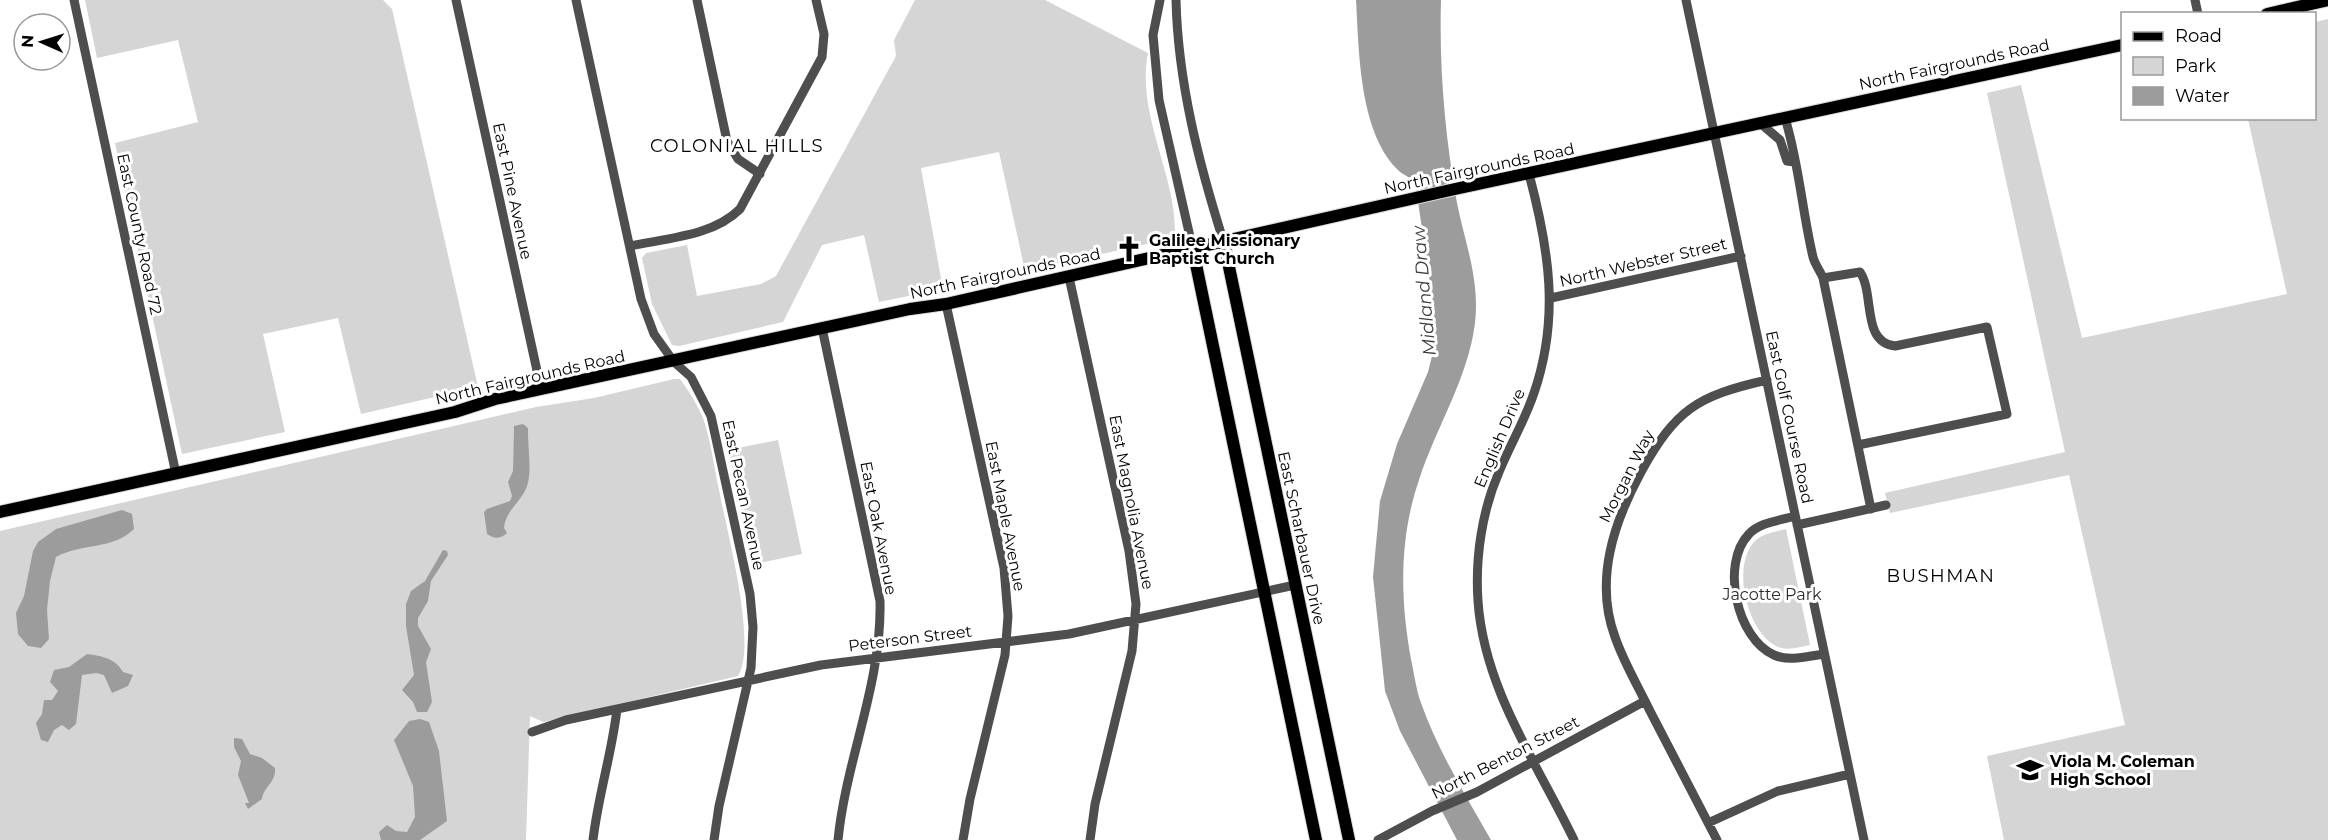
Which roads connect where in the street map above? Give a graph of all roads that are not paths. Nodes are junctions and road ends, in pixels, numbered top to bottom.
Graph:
1 (74, 0) edge
2 (456, 0) edge
3 (576, 0) edge
4 (697, 0) edge
5 (816, 0) edge
6 (1160, 0) edge
7 (1176, 0) edge
8 (1686, 0) edge
9 (2328, 0) edge
10 (2276, 12) edge
11 (2121, 45) edge
12 (1785, 118) junction
13 (1760, 123) junction
14 (1715, 133) junction
15 (1795, 162) junction
16 (760, 174) junction
17 (1529, 174) junction
18 (1224, 243) junction
19 (630, 246) junction
20 (1193, 250) junction
21 (1741, 256) junction
22 (1069, 277) junction
23 (1822, 278) junction
24 (1551, 298) junction
25 (946, 304) junction
26 (822, 328) junction
27 (674, 362) junction
28 (1767, 380) junction
29 (541, 389) junction
30 (1858, 445) junction
31 (176, 474) junction
32 (1886, 505) dead end
33 (1871, 509) junction
34 (0, 512) edge
35 (1796, 520) junction
36 (1294, 585) junction
37 (1263, 592) junction
38 (1135, 620) junction
39 (1007, 643) junction
40 (1824, 654) junction
41 (877, 657) junction
42 (748, 680) junction
43 (1646, 701) junction
44 (617, 709) junction
45 (532, 732) dead end
46 (1533, 760) junction
47 (1850, 774) junction
48 (1708, 823) junction
49 (593, 840) edge
50 (714, 840) edge
51 (838, 840) edge
52 (963, 840) edge
53 (1090, 840) edge
54 (1316, 840) edge
55 (1349, 840) edge
56 (1378, 840) edge
57 (1574, 840) edge
58 (1717, 840) edge
59 (1864, 840) edge

1 - 31 street, East County Road 72
2 - 29 street, East Pine Avenue
3 - 19 street, East Pecan Avenue
4 - 16 street
5 - 16 street
6 - 20 street
7 - 18 street
8 - 14 street, East Golf Course Road
9 - 10 main road
11 - 12 main road, North Fairgrounds Road
12 - 13 main road, North Fairgrounds Road
12 - 15 street
13 - 14 main road, North Fairgrounds Road
13 - 15 street
14 - 17 main road, North Fairgrounds Road
14 - 21 street, East Golf Course Road
15 - 23 street
16 - 19 street
17 - 18 main road, North Fairgrounds Road
17 - 24 street, English Drive
18 - 20 main road, North Fairgrounds Road
18 - 36 main road, East Scharbauer Drive
19 - 27 street, East Pecan Avenue
20 - 22 main road, North Fairgrounds Road
20 - 37 main road
21 - 24 street, North Webster Street
21 - 28 street, East Golf Course Road
22 - 25 main road, North Fairgrounds Road
22 - 38 street, East Magnolia Avenue
23 - 30 street
23 - 30 street
24 - 46 street, English Drive
25 - 26 main road, North Fairgrounds Road
25 - 39 street, East Maple Avenue
26 - 27 main road, North Fairgrounds Road
26 - 41 street, East Oak Avenue
27 - 29 main road, North Fairgrounds Road
27 - 42 street, East Pecan Avenue
28 - 35 street, East Golf Course Road
28 - 43 street, Morgan Way
29 - 31 main road, North Fairgrounds Road
30 - 33 street
31 - 34 main road, North Fairgrounds Road
32 - 33 street
33 - 35 street
35 - 40 street, East Golf Course Road
35 - 40 street
36 - 37 street, Peterson Street
36 - 55 main road, East Scharbauer Drive
37 - 38 street, Peterson Street
37 - 54 main road
38 - 39 street, Peterson Street
38 - 53 street, East Magnolia Avenue
39 - 41 street, Peterson Street
39 - 52 street, East Maple Avenue
40 - 47 street, East Golf Course Road
41 - 42 street, Peterson Street
41 - 51 street, East Oak Avenue
42 - 44 street, Peterson Street
42 - 50 street, East Pecan Avenue
43 - 46 street, North Benton Street
43 - 48 street, Morgan Way
44 - 45 street, Peterson Street
44 - 49 street
46 - 56 street, North Benton Street
46 - 57 street, English Drive
47 - 48 street
47 - 59 street, East Golf Course Road
48 - 58 street, Morgan Way

